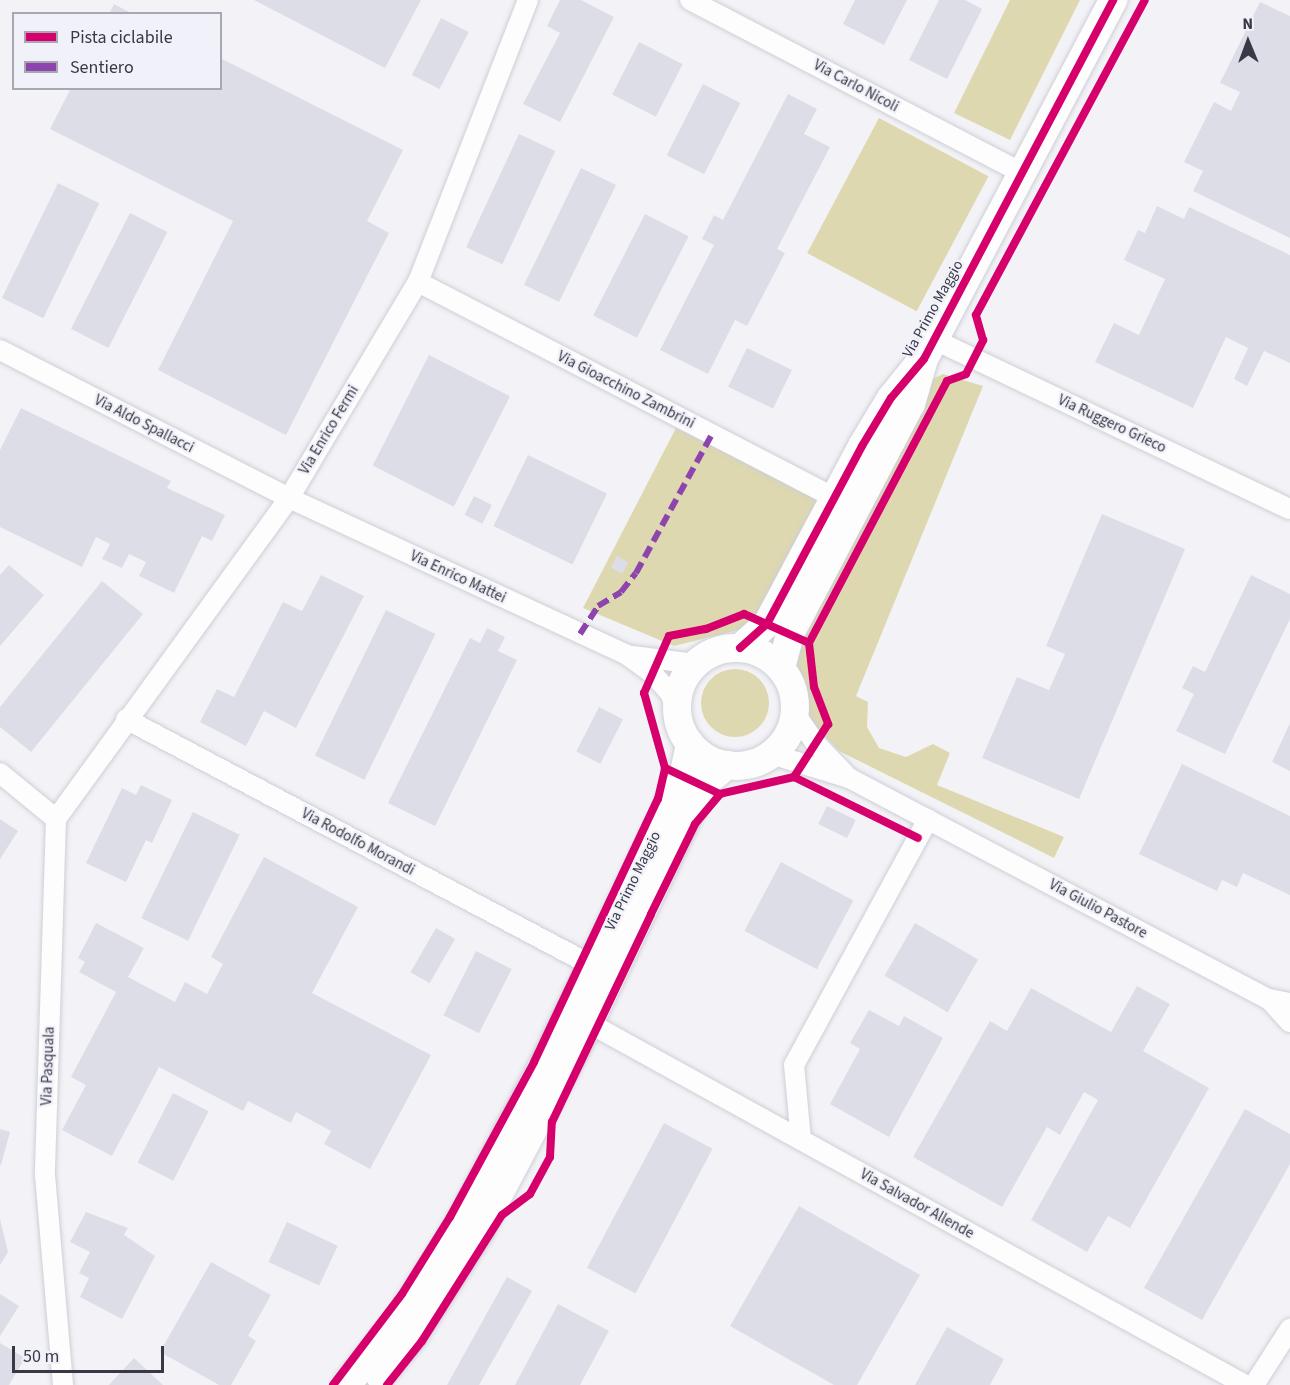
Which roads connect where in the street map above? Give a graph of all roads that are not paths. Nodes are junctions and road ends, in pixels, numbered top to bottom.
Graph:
1 (528, 0) edge
2 (690, 0) edge
3 (1113, 0) edge
4 (1022, 173) junction
5 (418, 282) junction
6 (928, 349) junction
7 (0, 350) edge
8 (289, 498) junction
9 (834, 498) junction
10 (1290, 509) edge
11 (740, 648) junction
12 (627, 655) junction
13 (696, 664) junction
14 (781, 668) junction
15 (678, 713) junction
16 (795, 714) junction
17 (126, 719) junction
18 (690, 744) junction
19 (771, 754) junction
20 (727, 765) junction
21 (0, 773) edge
22 (849, 777) junction
23 (56, 819) junction
24 (928, 819) junction
25 (591, 965) junction
26 (1269, 999) junction
27 (1290, 1003) edge
28 (1290, 1022) edge
29 (589, 1023) junction
30 (801, 1140) junction
31 (1290, 1329) edge
32 (63, 1385) edge
33 (347, 1385) edge
34 (373, 1385) edge
35 (1245, 1385) edge
36 (1254, 1385) edge

1 - 5 street, Via Enrico Fermi
2 - 4 street, Via Carlo Nicoli
3 - 4 street, Via Primo Maggio
4 - 6 street, Via Primo Maggio
5 - 8 street, Via Enrico Fermi
5 - 9 street, Via Gioacchino Zambrini
6 - 9 street, Via Primo Maggio
6 - 10 street, Via Ruggero Grieco
6 - 14 street, Via Primo Maggio
7 - 8 street, Via Aldo Spallacci
8 - 12 street, Via Enrico Mattei
8 - 17 street, Via Enrico Fermi
9 - 11 street, Via Primo Maggio
11 - 13 street
11 - 14 street
12 - 13 street, Via Enrico Mattei
12 - 15 street, Via Enrico Mattei
13 - 15 street
14 - 16 street
15 - 18 street
16 - 19 street
16 - 22 street, Via Giulio Pastore
17 - 23 street, Via Enrico Fermi
17 - 25 street, Via Rodolfo Morandi
18 - 20 street
18 - 25 street, Via Primo Maggio
19 - 20 street
19 - 22 street, Via Giulio Pastore
20 - 29 street, Via Primo Maggio
21 - 23 street
22 - 24 street, Via Giulio Pastore
23 - 32 street, Via Pasquala
24 - 26 street, Via Giulio Pastore
24 - 30 street
25 - 33 street, Via Primo Maggio
26 - 27 street, Via Giulio Pastore
26 - 28 street, Via Giulio Pastore
29 - 30 street, Via Salvador Allende
29 - 34 street, Via Primo Maggio
30 - 35 street, Via Salvador Allende
31 - 36 street

